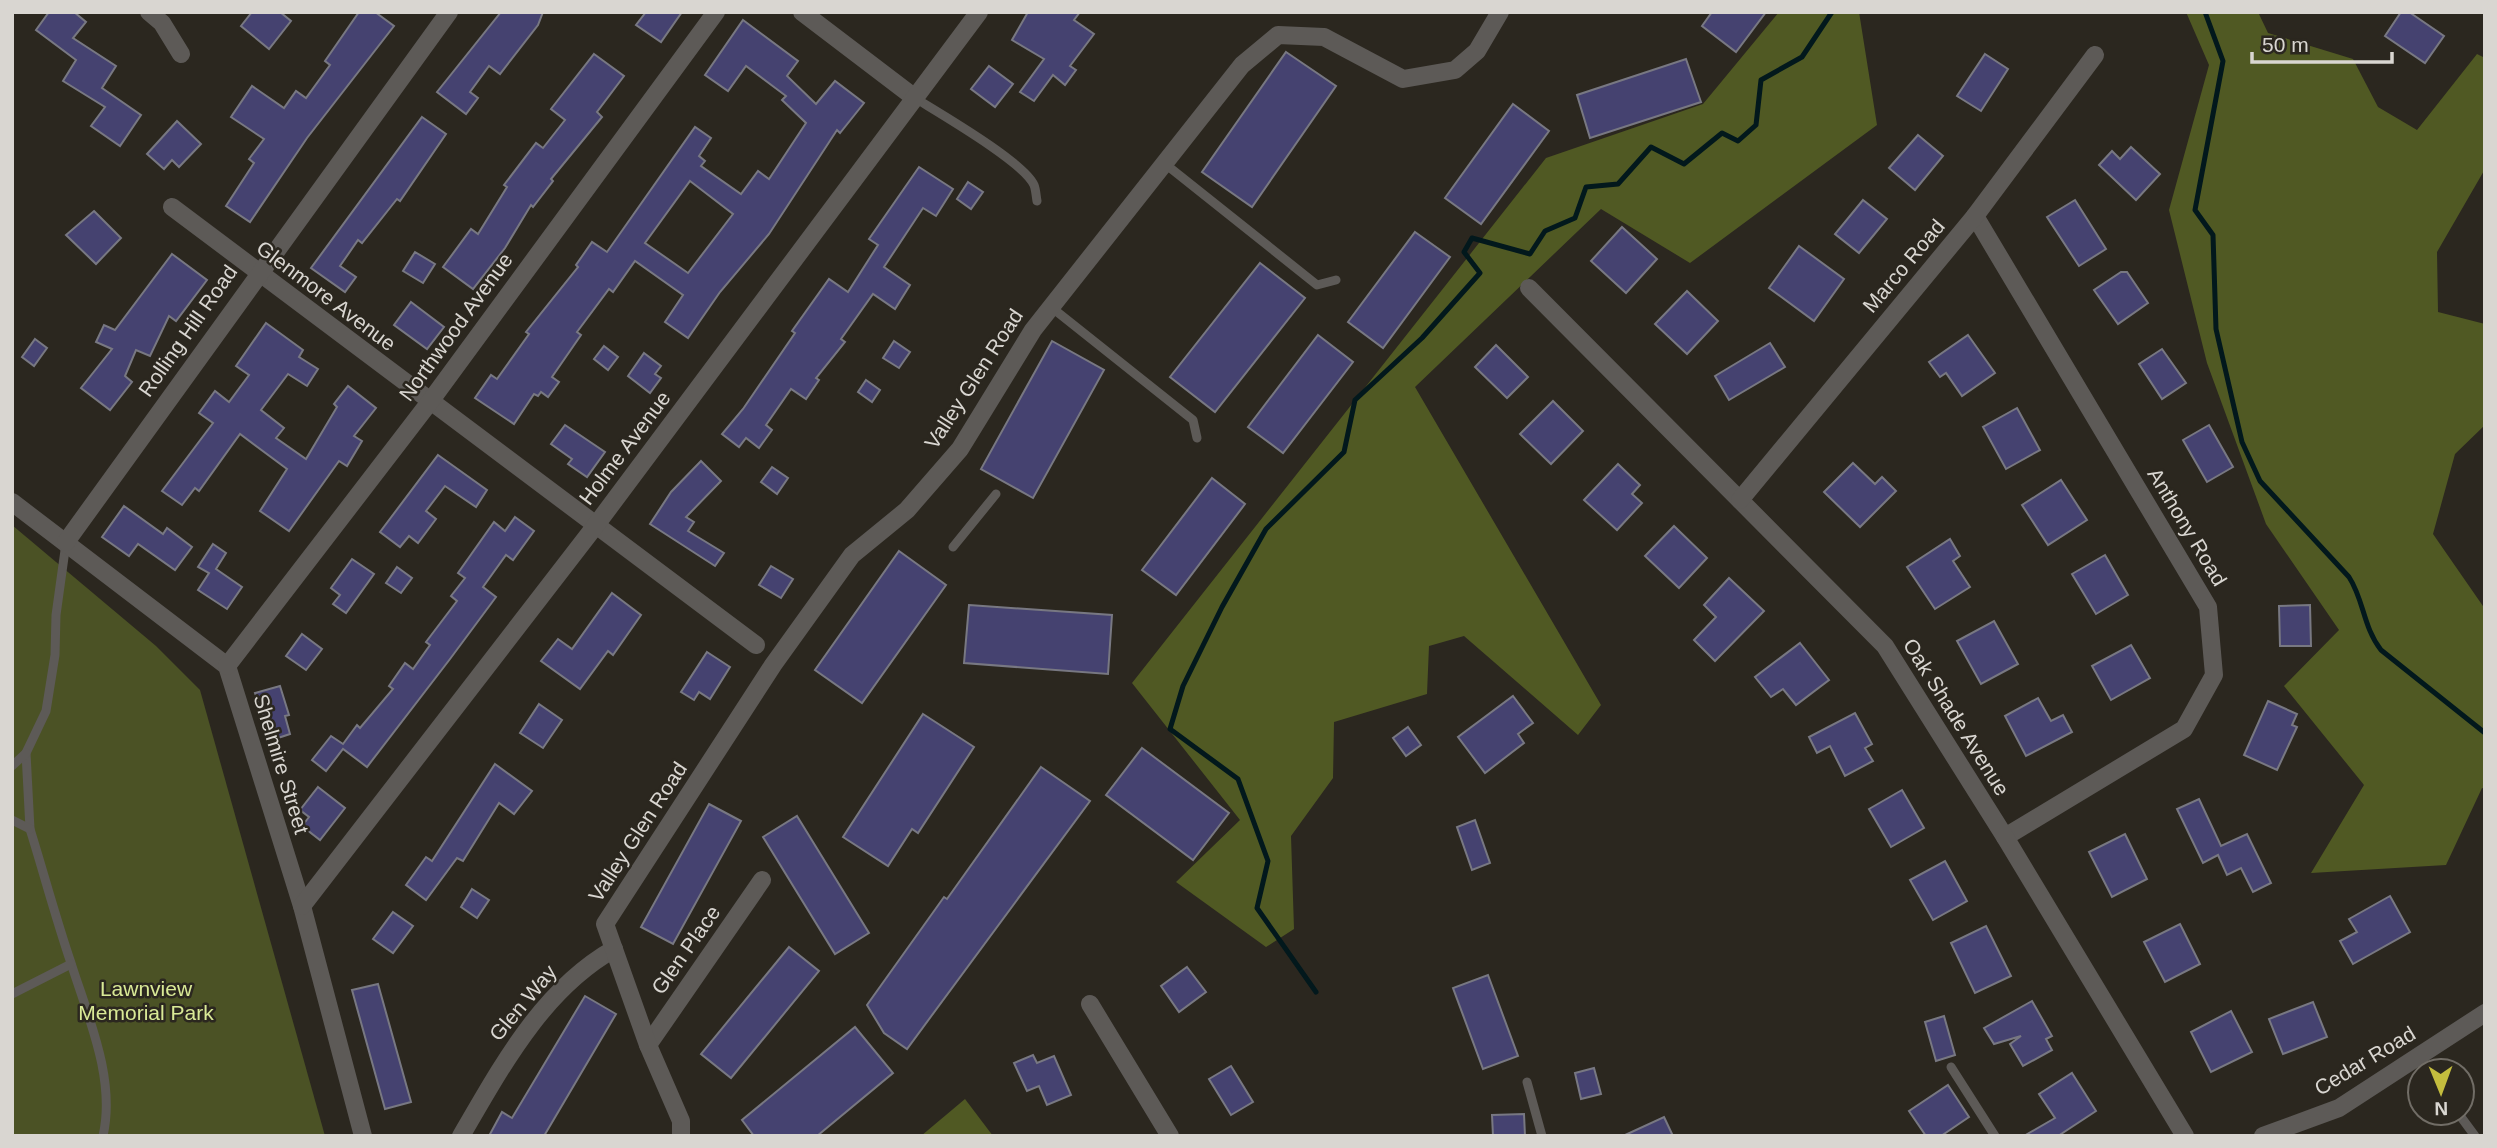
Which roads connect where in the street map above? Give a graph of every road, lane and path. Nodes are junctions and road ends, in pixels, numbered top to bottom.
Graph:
1 (149, 12) edge
2 (449, 12) edge
3 (716, 12) edge
4 (802, 12) edge
5 (979, 12) edge
6 (1500, 12) edge
7 (181, 54) dead end
8 (2095, 55) dead end
9 (915, 98) junction
10 (1164, 163) junction
11 (1037, 201) dead end
12 (172, 207) dead end
13 (1975, 216) junction
14 (258, 273) junction
15 (1336, 280) dead end
16 (1529, 288) dead end
17 (1051, 307) junction
18 (429, 403) junction
19 (1197, 438) dead end
20 (996, 494) dead end
21 (1740, 500) junction
22 (12, 502) edge
23 (596, 525) junction
24 (66, 542) junction
25 (953, 547) dead end
26 (756, 646) dead end
27 (227, 666) junction
28 (26, 753) junction
29 (12, 766) edge
30 (12, 820) edge
31 (30, 829) junction
32 (2005, 837) junction
33 (762, 880) dead end
34 (302, 906) junction
35 (614, 949) junction
36 (71, 964) junction
37 (12, 994) edge
38 (1090, 1004) dead end
39 (2485, 1013) edge
40 (648, 1045) junction
41 (2430, 1057) edge
42 (1951, 1067) dead end
43 (2406, 1072) edge
44 (1527, 1082) dead end
45 (103, 1136) edge
46 (363, 1136) edge
47 (461, 1136) edge
48 (681, 1136) edge
49 (1170, 1136) edge
50 (1542, 1136) edge
51 (1995, 1136) edge
52 (2185, 1136) edge
53 (2263, 1136) edge

1 - 7 street
2 - 14 street, Rolling Hill Road
3 - 18 street, Northwood Avenue
4 - 9 street
5 - 9 street, Holme Avenue
6 - 10 street, Valley Glen Road
8 - 13 street, Marco Road
9 - 11 lane
9 - 23 street, Holme Avenue
10 - 15 lane
10 - 17 street, Valley Glen Road
12 - 14 street, Glenmore Avenue
13 - 21 street, Marco Road
13 - 32 street, Anthony Road
14 - 18 street, Glenmore Avenue
14 - 24 street, Rolling Hill Road
16 - 21 street, Oak Shade Avenue
17 - 19 lane
17 - 35 street, Valley Glen Road
18 - 23 street, Glenmore Avenue
18 - 27 street, Northwood Avenue
20 - 25 lane
21 - 32 street, Oak Shade Avenue
22 - 24 street
23 - 26 street, Glenmore Avenue
23 - 34 street, Holme Avenue
24 - 27 street
24 - 28 lane
27 - 34 street, Shelmire Street
28 - 29 lane
28 - 31 lane
30 - 31 lane
31 - 36 lane
32 - 52 street, Oak Shade Avenue
33 - 40 street, Glen Place
34 - 46 street, Shelmire Street
35 - 40 street, Valley Glen Road
35 - 47 street, Glen Way
36 - 37 lane
36 - 45 lane
38 - 49 street
39 - 41 street, Cedar Road
40 - 48 street, Valley Glen Road
42 - 51 lane
43 - 53 street, Cedar Road
44 - 50 lane

